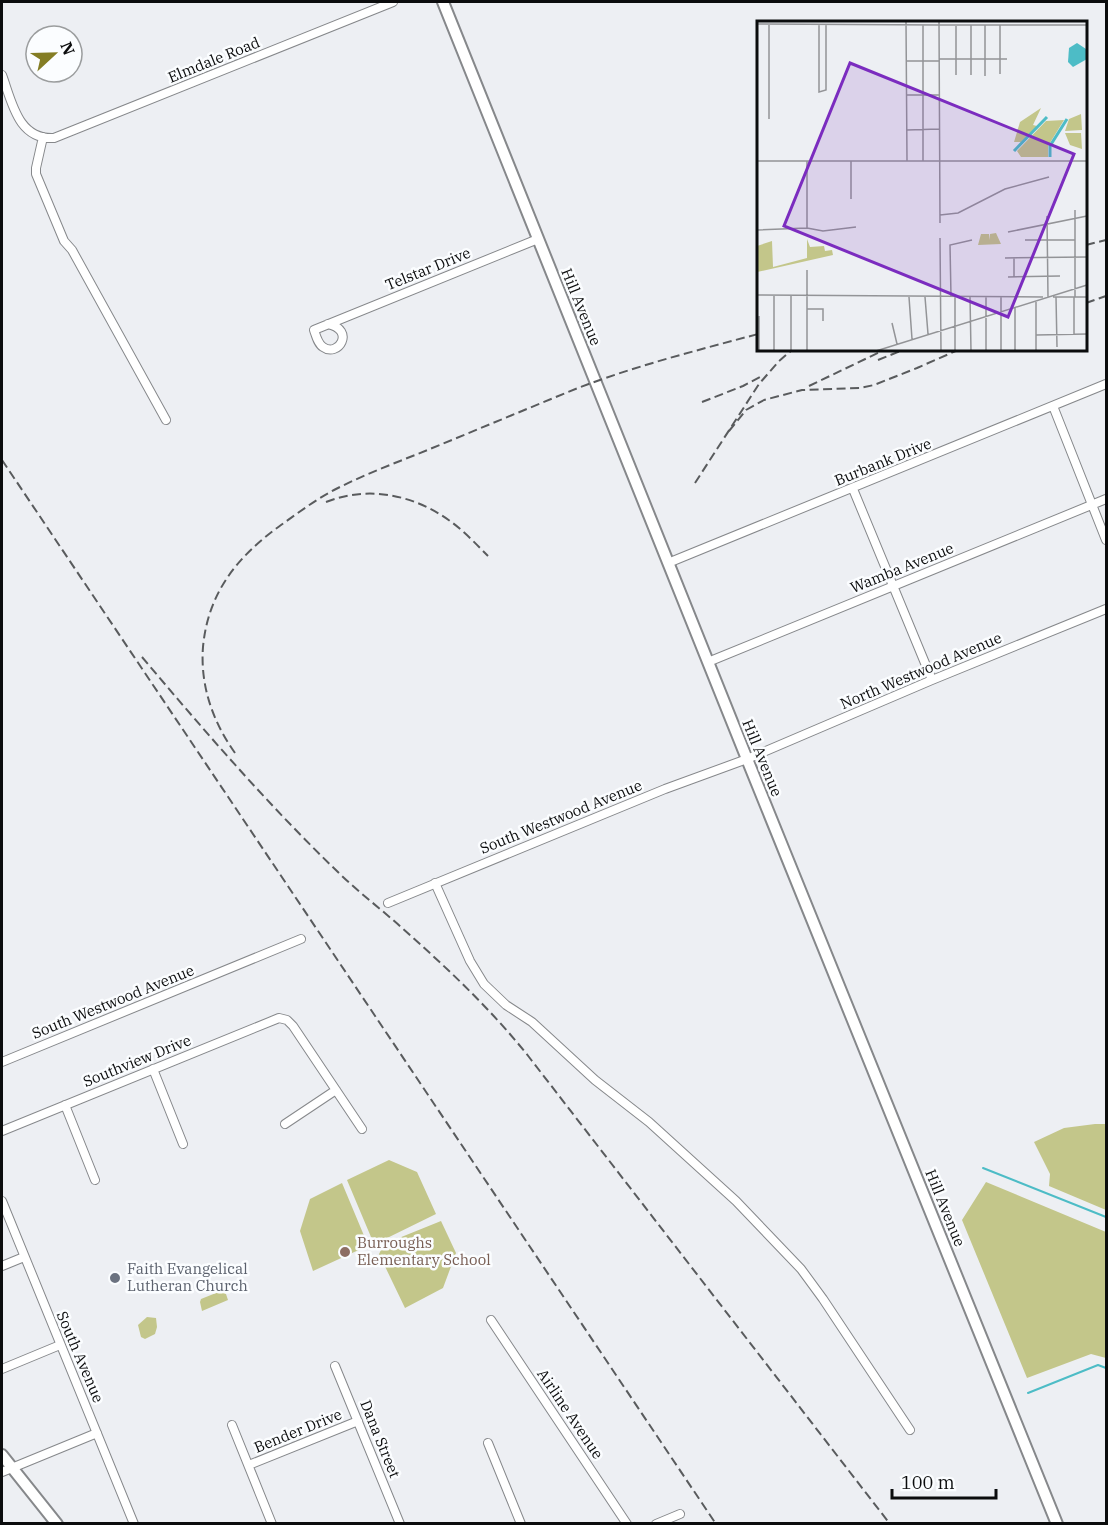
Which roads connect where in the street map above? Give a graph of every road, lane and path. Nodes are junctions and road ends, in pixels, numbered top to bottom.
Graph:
1 (393, 2) edge
2 (443, 2) edge
3 (2, 75) edge
4 (43, 137) junction
5 (538, 239) junction
6 (328, 324) dead end
7 (1107, 384) edge
8 (1053, 406) junction
9 (166, 420) dead end
10 (853, 489) junction
11 (1107, 499) edge
12 (1092, 505) junction
13 (1107, 540) edge
14 (668, 563) junction
15 (894, 586) junction
16 (1107, 609) edge
17 (708, 662) junction
18 (932, 680) junction
19 (747, 759) junction
20 (435, 883) junction
21 (388, 903) dead end
22 (301, 939) dead end
23 (2, 1062) edge
24 (153, 1069) junction
25 (336, 1090) junction
26 (65, 1105) junction
27 (285, 1124) dead end
28 (362, 1129) dead end
29 (2, 1131) edge
30 (183, 1144) dead end
31 (95, 1180) dead end
32 (2, 1201) edge
33 (24, 1257) junction
34 (2, 1266) edge
35 (491, 1320) dead end
36 (60, 1345) junction
37 (335, 1366) dead end
38 (2, 1369) edge
39 (358, 1421) junction
40 (232, 1425) dead end
41 (910, 1430) dead end
42 (97, 1432) junction
43 (488, 1443) dead end
44 (2, 1455) edge
45 (249, 1465) junction
46 (7, 1470) edge
47 (680, 1514) dead end
48 (57, 1524) edge
49 (134, 1524) edge
50 (272, 1524) edge
51 (400, 1524) edge
52 (521, 1524) edge
53 (627, 1524) edge
54 (656, 1524) edge
55 (1057, 1524) edge

1 - 4 street, Elmdale Road
2 - 5 main road, Hill Avenue
3 - 4 street
4 - 9 street
5 - 6 street, Telstar Drive
5 - 14 main road, Hill Avenue
7 - 8 street, Burbank Drive
8 - 10 street, Burbank Drive
8 - 12 street
10 - 14 street, Burbank Drive
10 - 15 street
11 - 12 street, Wamba Avenue
12 - 13 street
12 - 15 street, Wamba Avenue
14 - 17 main road, Hill Avenue
15 - 17 street, Wamba Avenue
15 - 18 street
16 - 18 street, North Westwood Avenue
17 - 19 main road, Hill Avenue
18 - 19 street, North Westwood Avenue
19 - 20 street, South Westwood Avenue
19 - 55 main road, Hill Avenue
20 - 21 street, South Westwood Avenue
20 - 41 street
22 - 23 street, South Westwood Avenue
24 - 25 street, Southview Drive
24 - 26 street, Southview Drive
24 - 30 street
25 - 27 street
25 - 28 street
26 - 29 street, Southview Drive
26 - 31 street
32 - 33 street, South Avenue
33 - 34 street
33 - 36 street, South Avenue
35 - 53 street, Airline Avenue
36 - 38 street
36 - 42 street, South Avenue
37 - 39 street, Dana Street
39 - 45 street, Bender Drive
39 - 51 street, Dana Street
40 - 45 street
42 - 46 street
42 - 49 street, South Avenue
43 - 52 street
44 - 46 main road
45 - 50 street
46 - 48 main road
47 - 54 street

